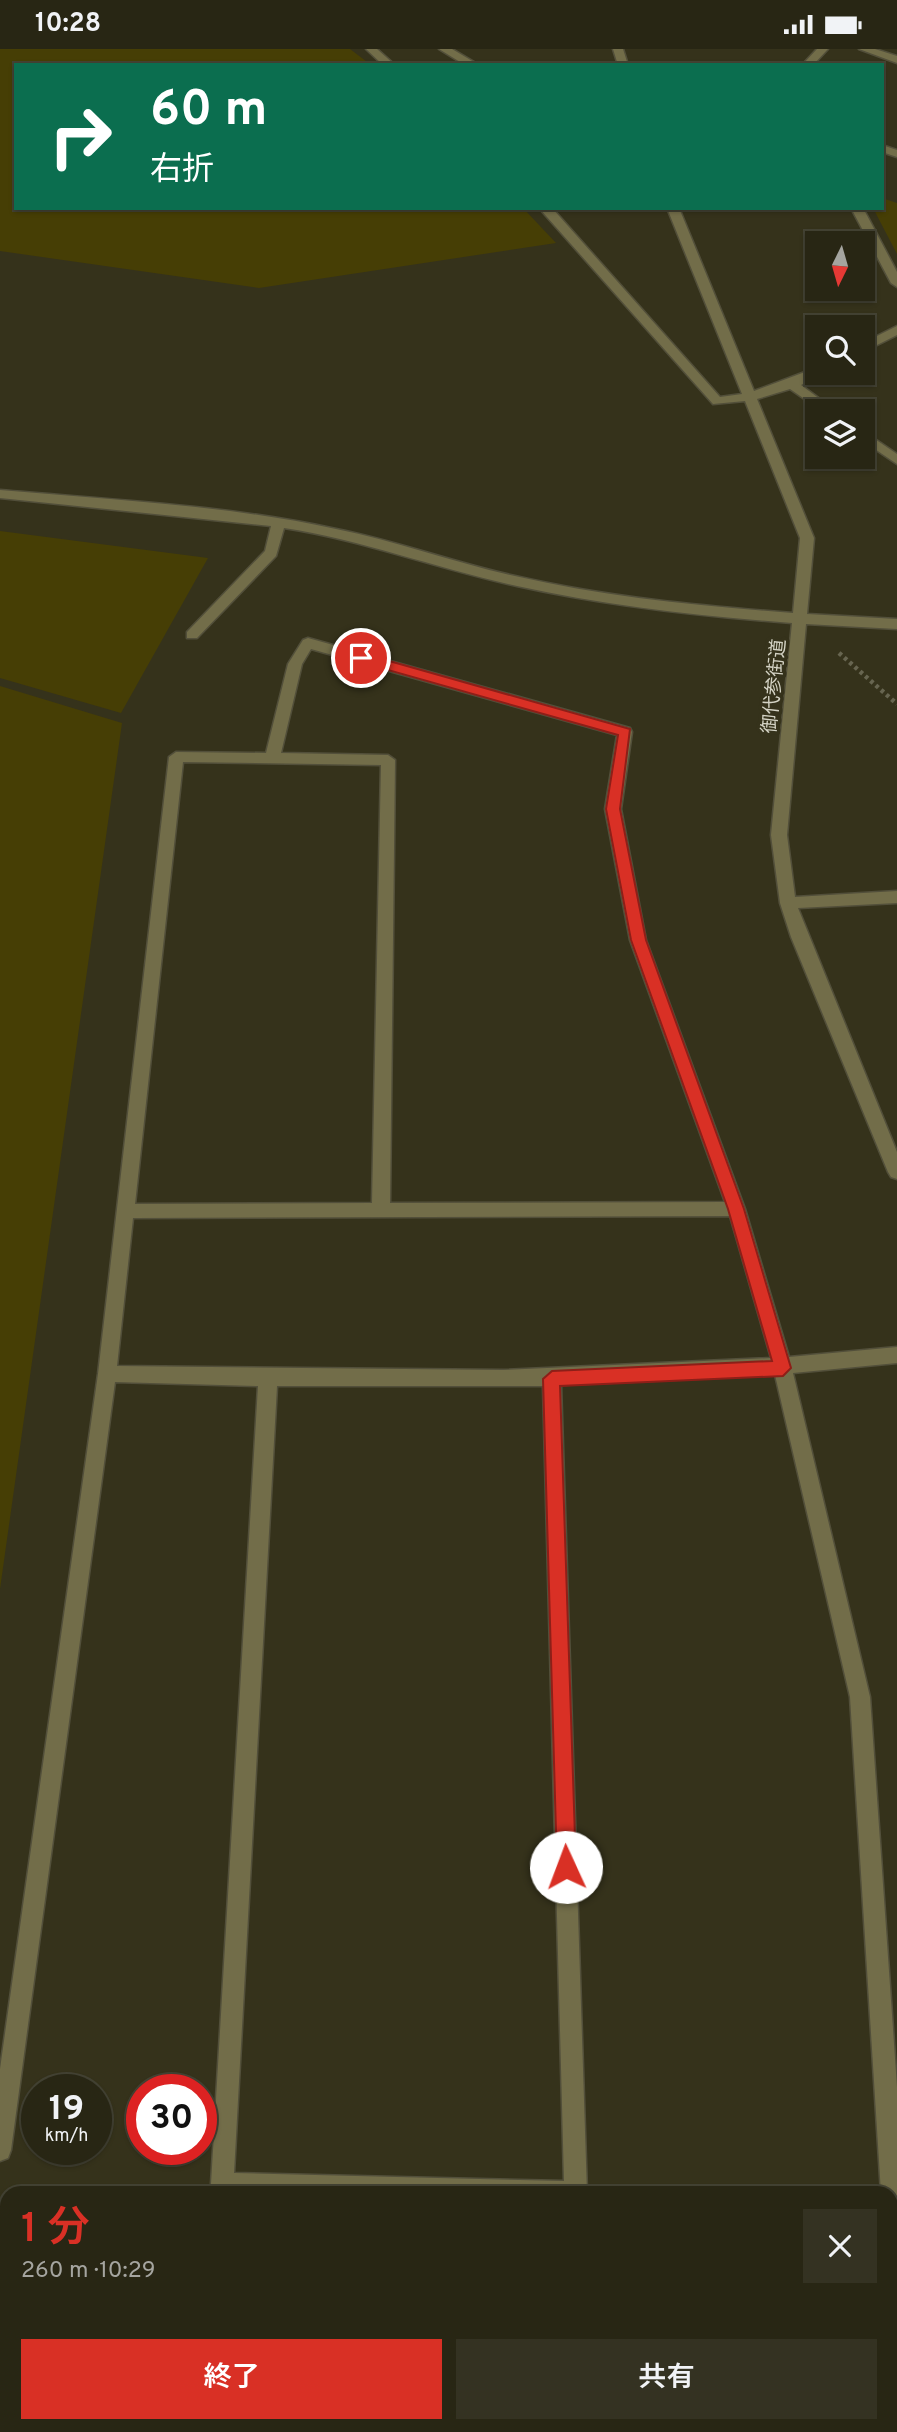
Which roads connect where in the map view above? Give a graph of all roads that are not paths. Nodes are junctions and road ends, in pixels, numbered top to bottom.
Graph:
1 (371, 49) edge
2 (444, 49) edge
3 (824, 49) edge
4 (864, 49) edge
5 (897, 60) edge
6 (388, 63) edge
7 (470, 63) edge
8 (809, 63) edge
9 (547, 210) edge
10 (674, 210) edge
11 (858, 210) edge
12 (897, 283) edge
13 (897, 330) edge
14 (875, 342) edge
15 (805, 378) edge
16 (793, 385) junction
17 (748, 398) junction
18 (813, 399) edge
19 (875, 444) edge
20 (897, 460) edge
21 (0, 495) edge
22 (278, 523) junction
23 (801, 619) junction
24 (897, 624) edge
25 (192, 635) dead end
26 (272, 758) junction
27 (897, 897) edge
28 (788, 903) junction
29 (897, 1172) edge
30 (736, 1209) junction
31 (380, 1210) junction
32 (125, 1211) junction
33 (897, 1355) edge
34 (783, 1368) junction
35 (107, 1374) junction
36 (268, 1378) junction
37 (552, 1379) junction
38 (0, 2150) edge
39 (301, 2186) edge
40 (576, 2186) edge
41 (892, 2186) edge

1 - 6 street
2 - 7 street
3 - 8 street
4 - 5 street
9 - 17 street
10 - 17 street, 御代参街道
11 - 12 street
13 - 14 street
15 - 16 street
16 - 17 street
16 - 18 street
17 - 23 street, 御代参街道
19 - 20 street
21 - 22 street
22 - 23 street
22 - 25 street
23 - 24 street
23 - 28 street, 御代参街道
26 - 30 street
26 - 31 street
26 - 32 street
27 - 28 street
28 - 29 street, 御代参街道
30 - 31 street
30 - 34 street
31 - 32 street
32 - 35 street
33 - 34 street
34 - 37 street
34 - 41 street
35 - 36 street
35 - 38 street
36 - 37 street
36 - 39 street
37 - 40 street

